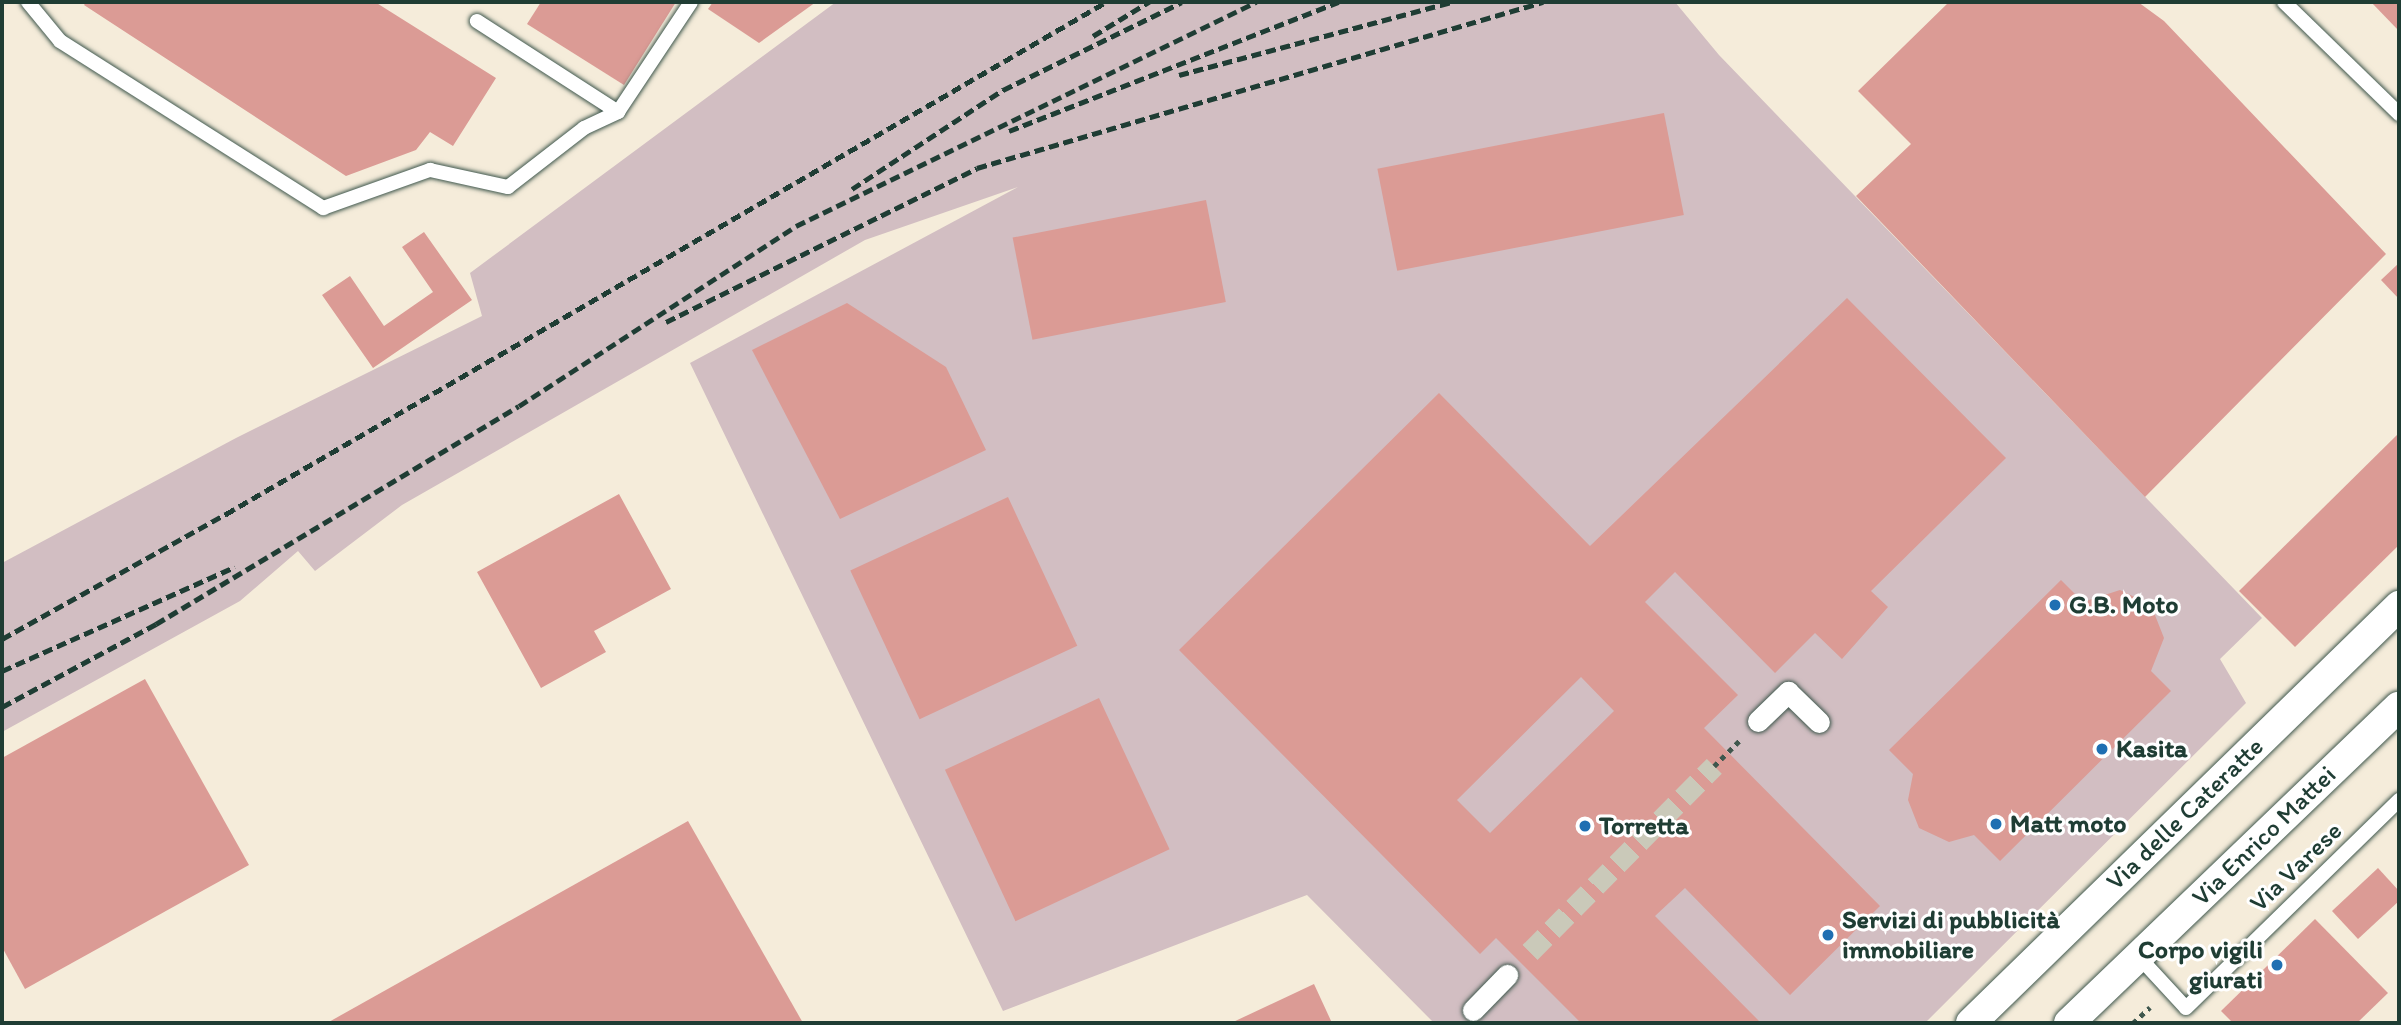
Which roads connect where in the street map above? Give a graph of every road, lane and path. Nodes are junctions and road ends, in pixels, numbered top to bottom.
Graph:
1 (28, 2) edge
2 (691, 2) edge
3 (2284, 2) edge
4 (477, 21) dead end
5 (618, 112) junction
6 (2399, 114) edge
7 (2399, 606) edge
8 (2399, 707) edge
9 (1758, 721) joint
10 (1819, 722) dead end
11 (1714, 766) tunnel mouth
12 (2399, 800) edge
13 (2138, 957) junction
14 (1507, 975) dead end
15 (1473, 1010) dead end
16 (1970, 1023) edge
17 (2069, 1023) edge

1 - 5 lane
2 - 5 lane
3 - 6 lane
4 - 5 lane
7 - 16 street, Via delle Cateratte
8 - 13 street, Via Enrico Mattei
9 - 10 street
9 - 11 path
12 - 13 lane, Via Varese
13 - 17 street, Via Enrico Mattei
14 - 15 street

